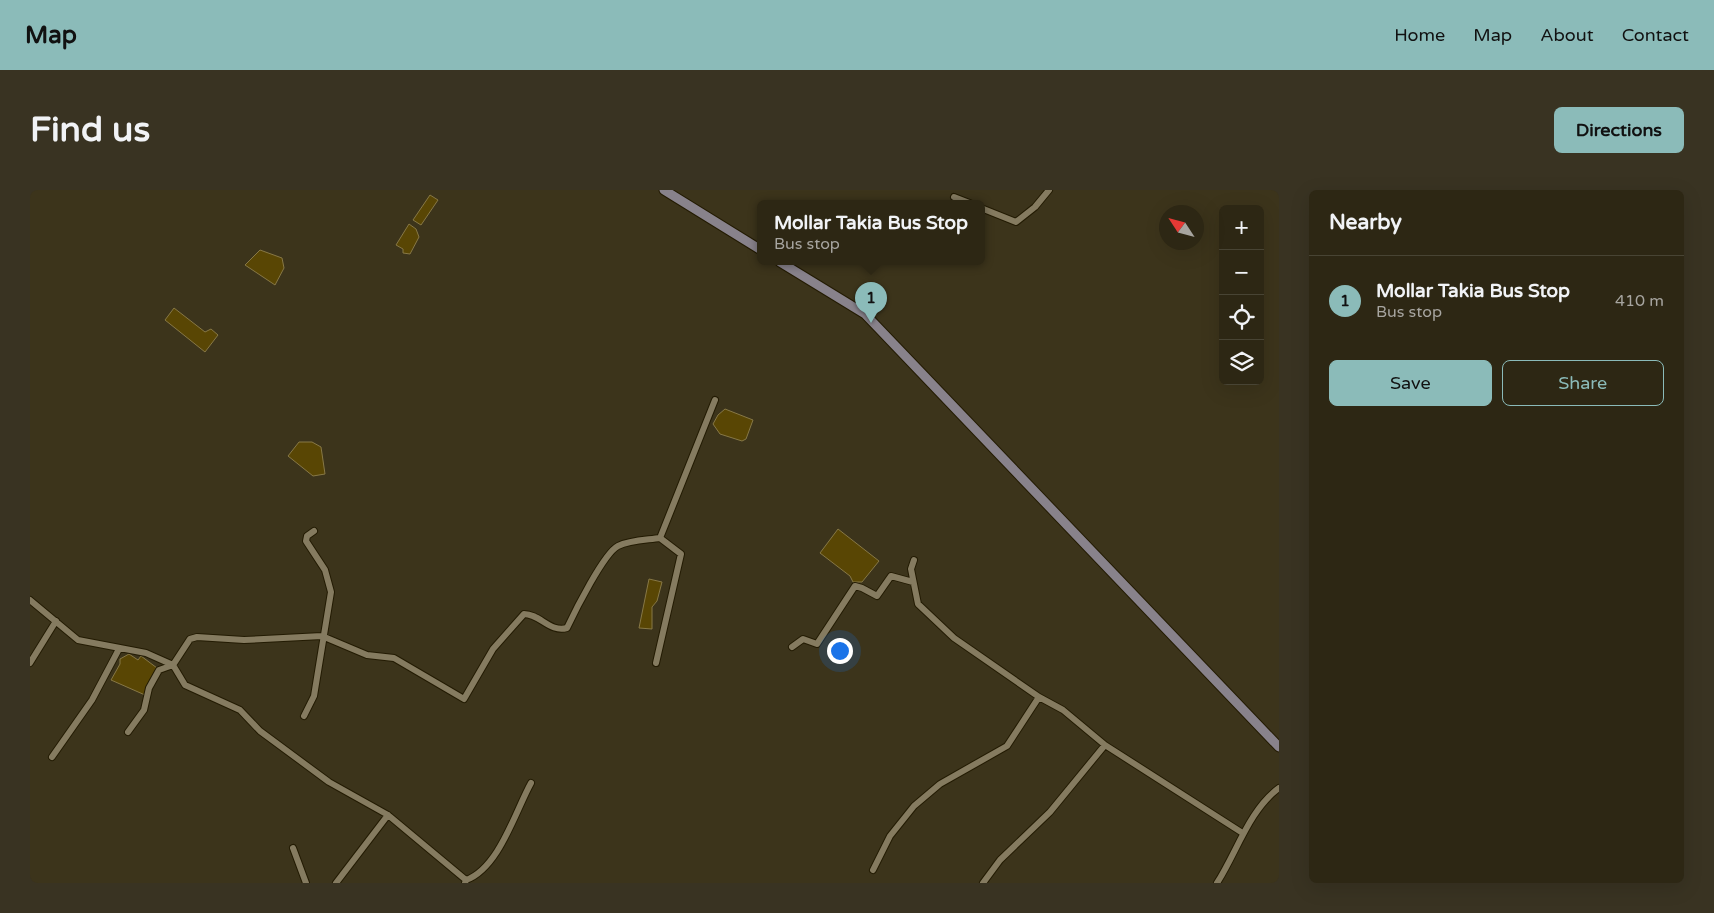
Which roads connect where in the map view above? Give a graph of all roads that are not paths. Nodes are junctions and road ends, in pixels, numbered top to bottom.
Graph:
1 (664, 190) edge
2 (1049, 190) edge
3 (954, 197) dead end
4 (962, 200) edge
5 (985, 210) edge
6 (757, 248) edge
7 (785, 265) edge
8 (715, 400) dead end
9 (314, 530) dead end
10 (660, 538) junction
11 (914, 560) dead end
12 (913, 582) junction
13 (30, 600) edge
14 (56, 621) junction
15 (322, 636) junction
16 (792, 648) dead end
17 (118, 649) junction
18 (30, 663) edge
19 (656, 663) dead end
20 (173, 664) junction
21 (1039, 697) junction
22 (304, 716) dead end
23 (128, 732) dead end
24 (1104, 745) junction
25 (1279, 747) edge
26 (52, 757) dead end
27 (531, 783) dead end
28 (1279, 788) edge
29 (388, 815) junction
30 (1241, 832) dead end
31 (293, 848) dead end
32 (873, 870) dead end
33 (466, 881) edge
34 (306, 883) edge
35 (336, 883) edge
36 (983, 883) edge
37 (1217, 883) edge

1 - 6 main road
2 - 5 street
3 - 4 street
7 - 25 main road
8 - 10 street
9 - 15 street
10 - 15 street
10 - 19 street
11 - 12 street
12 - 16 street
12 - 21 street
13 - 14 street
14 - 17 street
14 - 18 street
15 - 20 street
15 - 22 street
17 - 20 street
17 - 26 street
20 - 23 street
20 - 29 street
21 - 24 street
21 - 32 street
24 - 30 street
24 - 36 street
27 - 33 street
28 - 37 street
29 - 33 street
29 - 35 street
31 - 34 street

